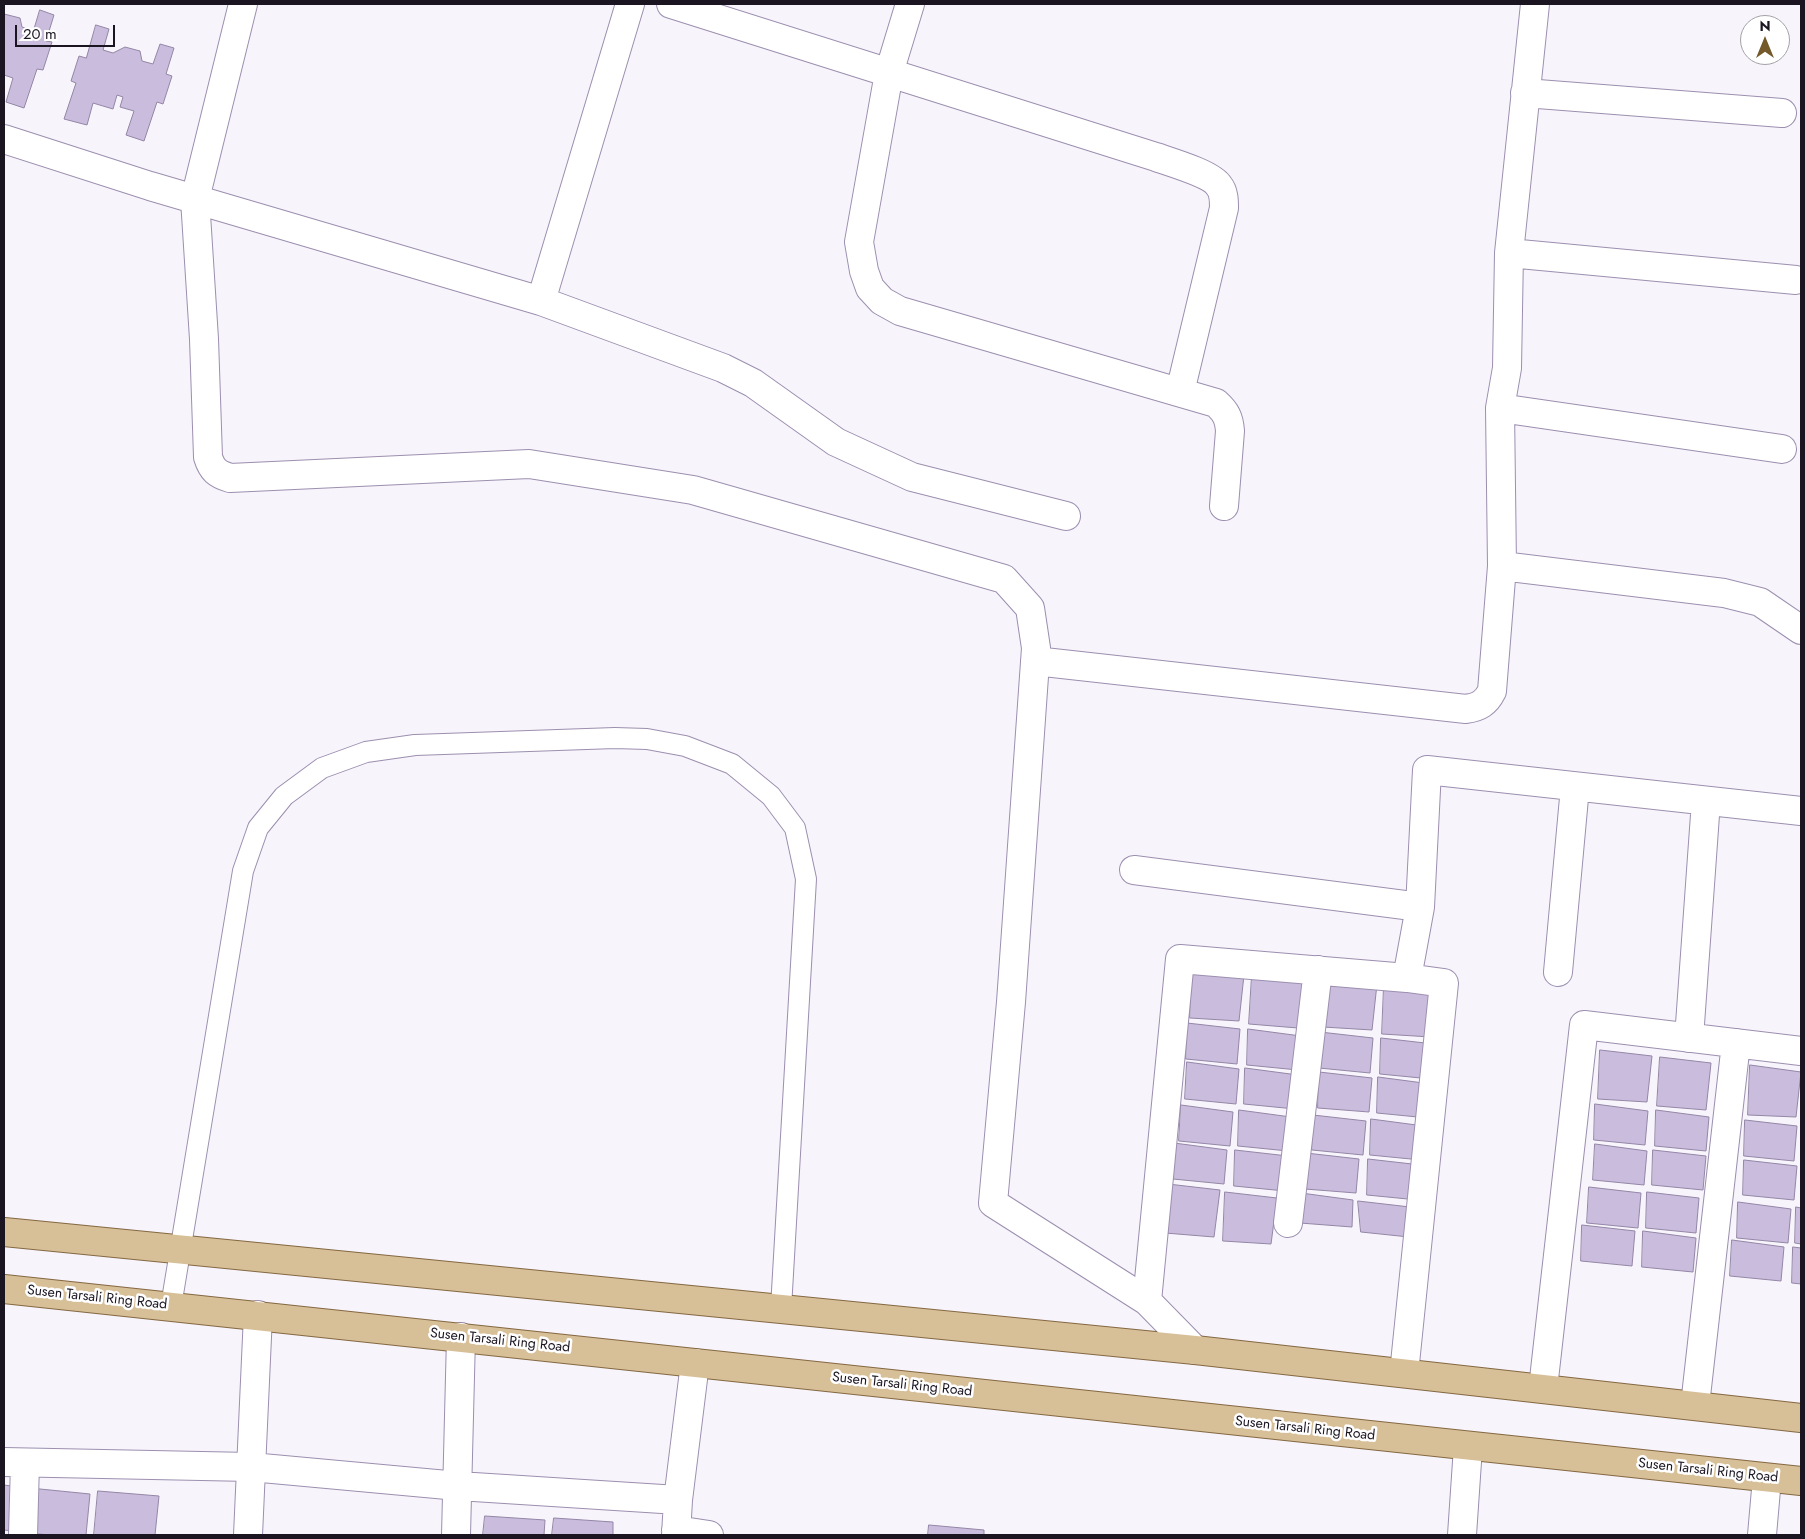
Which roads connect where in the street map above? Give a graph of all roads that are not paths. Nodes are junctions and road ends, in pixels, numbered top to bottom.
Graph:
1 (243, 4) edge
2 (630, 4) edge
3 (671, 4) edge
4 (910, 4) edge
5 (1535, 4) edge
6 (889, 73) junction
7 (1525, 93) junction
8 (1782, 113) dead end
9 (4, 139) edge
10 (196, 199) junction
11 (1509, 253) junction
12 (1796, 280) dead end
13 (541, 301) junction
14 (1180, 392) junction
15 (1500, 408) junction
16 (1782, 449) dead end
17 (1224, 506) dead end
18 (1066, 516) dead end
19 (1502, 566) junction
20 (1801, 630) edge
21 (1035, 661) junction
22 (1575, 787) junction
23 (1706, 801) junction
24 (1801, 811) edge
25 (1134, 870) dead end
26 (1420, 908) junction
27 (1318, 970) junction
28 (1558, 972) dead end
29 (1407, 978) junction
30 (1689, 1038) junction
31 (1736, 1043) junction
32 (1801, 1051) edge
33 (1288, 1223) dead end
34 (4, 1232) edge
35 (181, 1250) junction
36 (4, 1289) edge
37 (1147, 1301) junction
38 (171, 1306) junction
39 (781, 1308) junction
40 (258, 1315) junction
41 (461, 1337) junction
42 (1194, 1350) junction
43 (695, 1362) junction
44 (1404, 1372) junction
45 (1543, 1388) junction
46 (1695, 1405) junction
47 (1801, 1418) edge
48 (1468, 1447) junction
49 (15, 1462) edge
50 (251, 1467) junction
51 (1767, 1478) junction
52 (1801, 1481) edge
53 (458, 1486) junction
54 (678, 1500) junction
55 (676, 1533) edge
56 (23, 1535) edge
57 (248, 1535) edge
58 (456, 1535) edge
59 (709, 1535) edge
60 (1462, 1535) edge
61 (1762, 1535) edge

1 - 10 street
2 - 13 street
3 - 6 street
4 - 6 street
5 - 7 street
6 - 14 street
6 - 14 street
7 - 8 street
7 - 11 street
9 - 10 street
10 - 13 street
10 - 21 street
11 - 12 street
11 - 15 street
13 - 18 street
14 - 17 street
15 - 16 street
15 - 19 street
19 - 20 street
19 - 21 street
21 - 37 street
22 - 23 street
22 - 26 street
22 - 28 street
23 - 24 street
23 - 30 street
25 - 26 street
26 - 29 street
27 - 29 street
27 - 33 street
27 - 37 street
29 - 44 street
30 - 31 street
30 - 45 street
31 - 32 street
31 - 46 street
34 - 35 main road
35 - 38 lane
35 - 39 main road
35 - 39 lane
36 - 38 main road, Susen Tarsali Ring Road
37 - 42 street
38 - 40 main road, Susen Tarsali Ring Road
39 - 42 main road
40 - 41 main road, Susen Tarsali Ring Road
40 - 50 street
41 - 43 main road, Susen Tarsali Ring Road
41 - 53 street
42 - 44 main road
43 - 48 main road, Susen Tarsali Ring Road
43 - 54 street
44 - 45 main road
45 - 46 main road
46 - 47 main road
48 - 51 main road, Susen Tarsali Ring Road
48 - 60 street
49 - 50 street
49 - 56 street
50 - 53 street
50 - 57 street
51 - 52 main road, Susen Tarsali Ring Road
51 - 61 street
53 - 54 street
53 - 58 street
54 - 55 street
55 - 59 street

